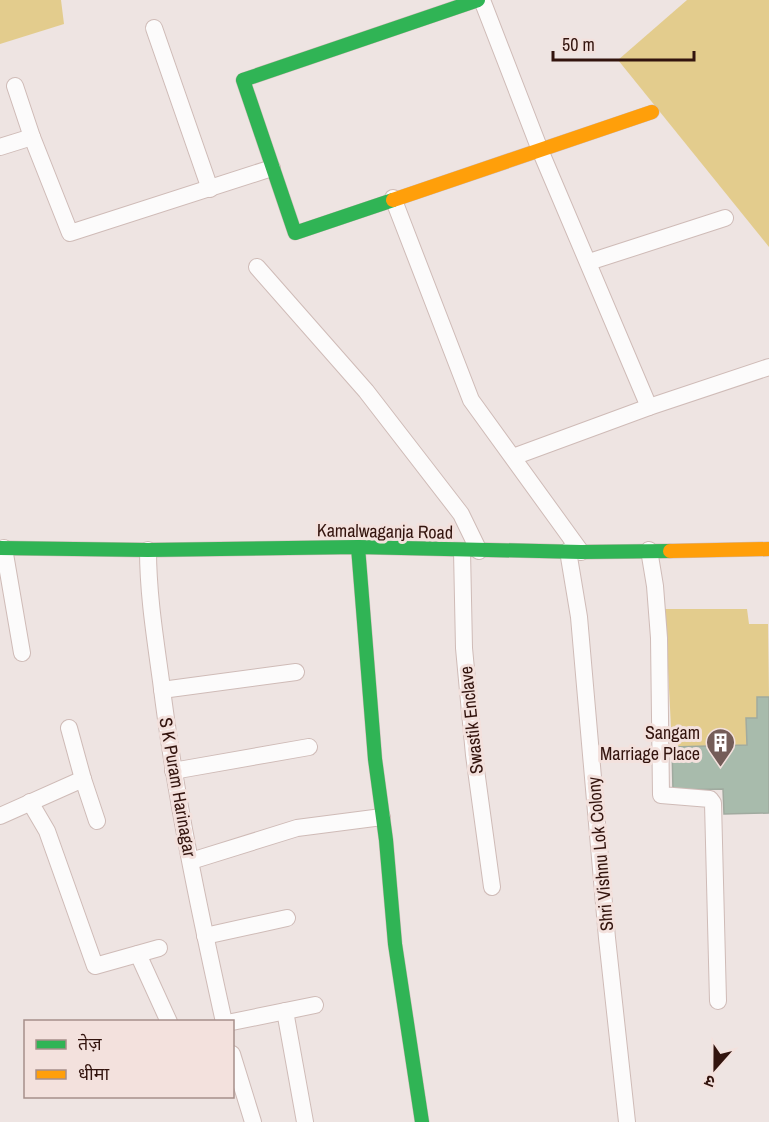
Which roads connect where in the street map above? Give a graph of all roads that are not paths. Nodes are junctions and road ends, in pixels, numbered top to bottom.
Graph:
1 (480, 0) edge
2 (154, 28) dead end
3 (15, 86) dead end
4 (652, 112) dead end
5 (32, 137) junction
6 (0, 147) edge
7 (540, 150) junction
8 (272, 168) junction
9 (210, 189) junction
10 (393, 198) junction
11 (725, 218) dead end
12 (589, 262) junction
13 (257, 267) dead end
14 (769, 367) edge
15 (649, 407) junction
16 (513, 457) junction
17 (358, 547) junction
18 (2, 548) edge
19 (769, 549) edge
20 (148, 550) junction
21 (649, 550) junction
22 (471, 551) junction
23 (574, 552) junction
24 (22, 653) dead end
25 (296, 672) dead end
26 (162, 690) junction
27 (69, 728) dead end
28 (309, 747) dead end
29 (173, 771) junction
30 (83, 779) junction
31 (30, 802) junction
32 (0, 816) edge
33 (382, 817) junction
34 (97, 821) dead end
35 (191, 861) junction
36 (492, 887) dead end
37 (287, 918) dead end
38 (205, 936) junction
39 (159, 948) dead end
40 (138, 954) junction
41 (718, 1001) dead end
42 (315, 1005) dead end
43 (285, 1011) junction
44 (168, 1020) edge
45 (224, 1020) edge
46 (234, 1022) edge
47 (234, 1060) edge
48 (253, 1122) edge
49 (305, 1122) edge
50 (422, 1122) edge
51 (627, 1122) edge

1 - 7 street
1 - 8 street
2 - 9 street
3 - 5 street
4 - 7 street
5 - 6 street
5 - 9 street
7 - 10 street
7 - 12 street
8 - 9 street
8 - 10 street
10 - 16 street
11 - 12 street
12 - 15 street
13 - 22 street
14 - 15 street
15 - 16 street
16 - 23 street
17 - 20 street, Kamalwaganja Road
17 - 22 street, Kamalwaganja Road
17 - 33 street
18 - 20 street, Kamalwaganja Road
18 - 24 street
19 - 21 street, Kamalwaganja Road
20 - 26 street, S K Puram Harinagar
21 - 23 street, Kamalwaganja Road
21 - 41 street
22 - 23 street, Kamalwaganja Road
22 - 36 street, Swastik Enclave
23 - 51 street, Shri Vishnu Lok Colony
25 - 26 street
26 - 29 street, S K Puram Harinagar
27 - 30 street
28 - 29 street
29 - 35 street, S K Puram Harinagar
30 - 31 street
30 - 34 street
31 - 32 street
31 - 40 street
33 - 35 street
33 - 50 street
35 - 38 street, S K Puram Harinagar
37 - 38 street
38 - 45 street, S K Puram Harinagar
39 - 40 street
40 - 44 street
42 - 43 street
43 - 46 street
43 - 49 street
47 - 48 street

